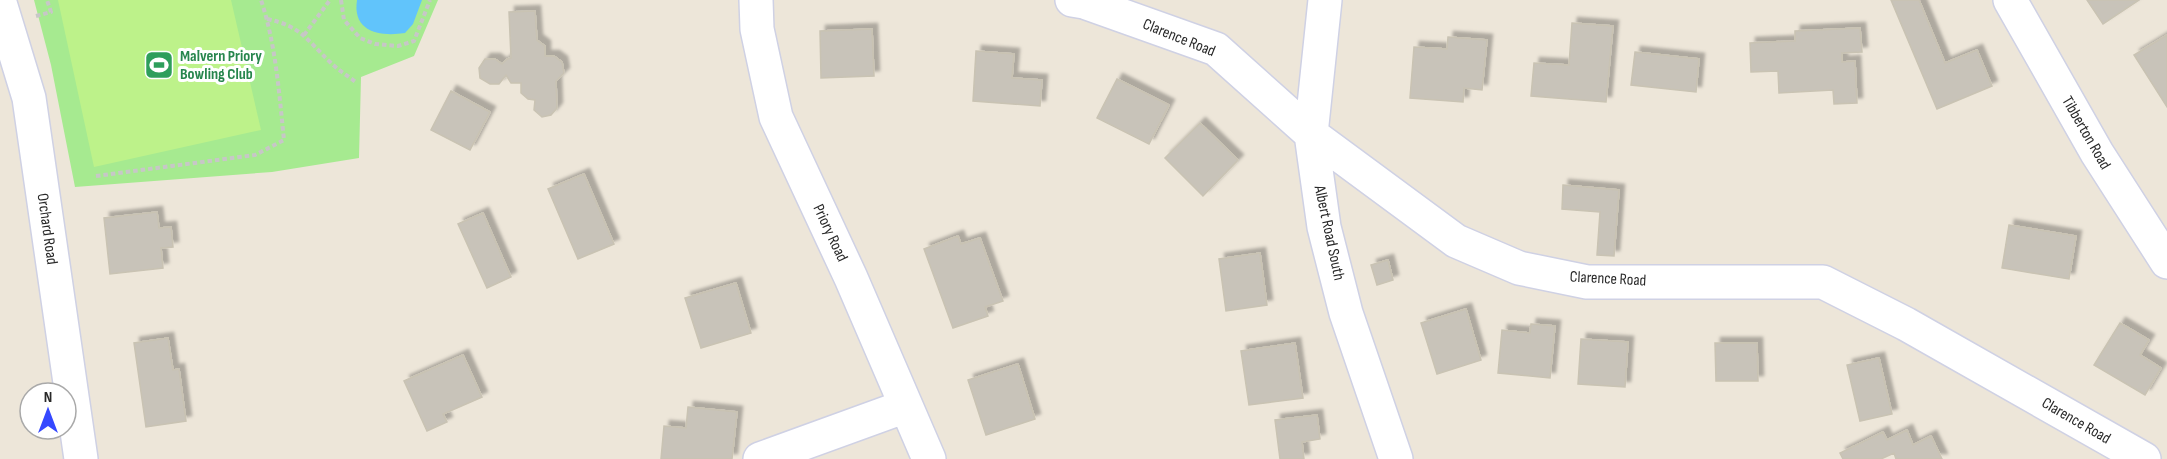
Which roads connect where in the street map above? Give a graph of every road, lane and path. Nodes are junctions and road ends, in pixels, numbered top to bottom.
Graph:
1 (47, 0) edge
2 (261, 0) edge
3 (330, 0) edge
4 (342, 0) edge
5 (430, 0) edge
6 (756, 0) edge
7 (1072, 0) edge
8 (1325, 0) edge
9 (2010, 0) edge
10 (0, 3) edge
11 (33, 17) dead end
12 (267, 20) junction
13 (304, 35) junction
14 (357, 83) dead end
15 (1311, 134) junction
16 (96, 176) dead end
17 (2167, 262) edge
18 (906, 406) junction
19 (81, 459) edge
20 (760, 459) edge
21 (929, 459) edge
22 (1396, 459) edge
23 (2144, 459) edge

1 - 11 path
2 - 12 path
3 - 13 path
4 - 5 path
6 - 18 street, Priory Road
7 - 15 street, Clarence Road
8 - 15 street, Albert Road South
9 - 17 street, Tibberton Road
10 - 19 street, Orchard Road
12 - 13 path
12 - 16 path
13 - 14 path
15 - 22 street, Albert Road South
15 - 23 street, Clarence Road
18 - 20 street
18 - 21 street, Priory Road

